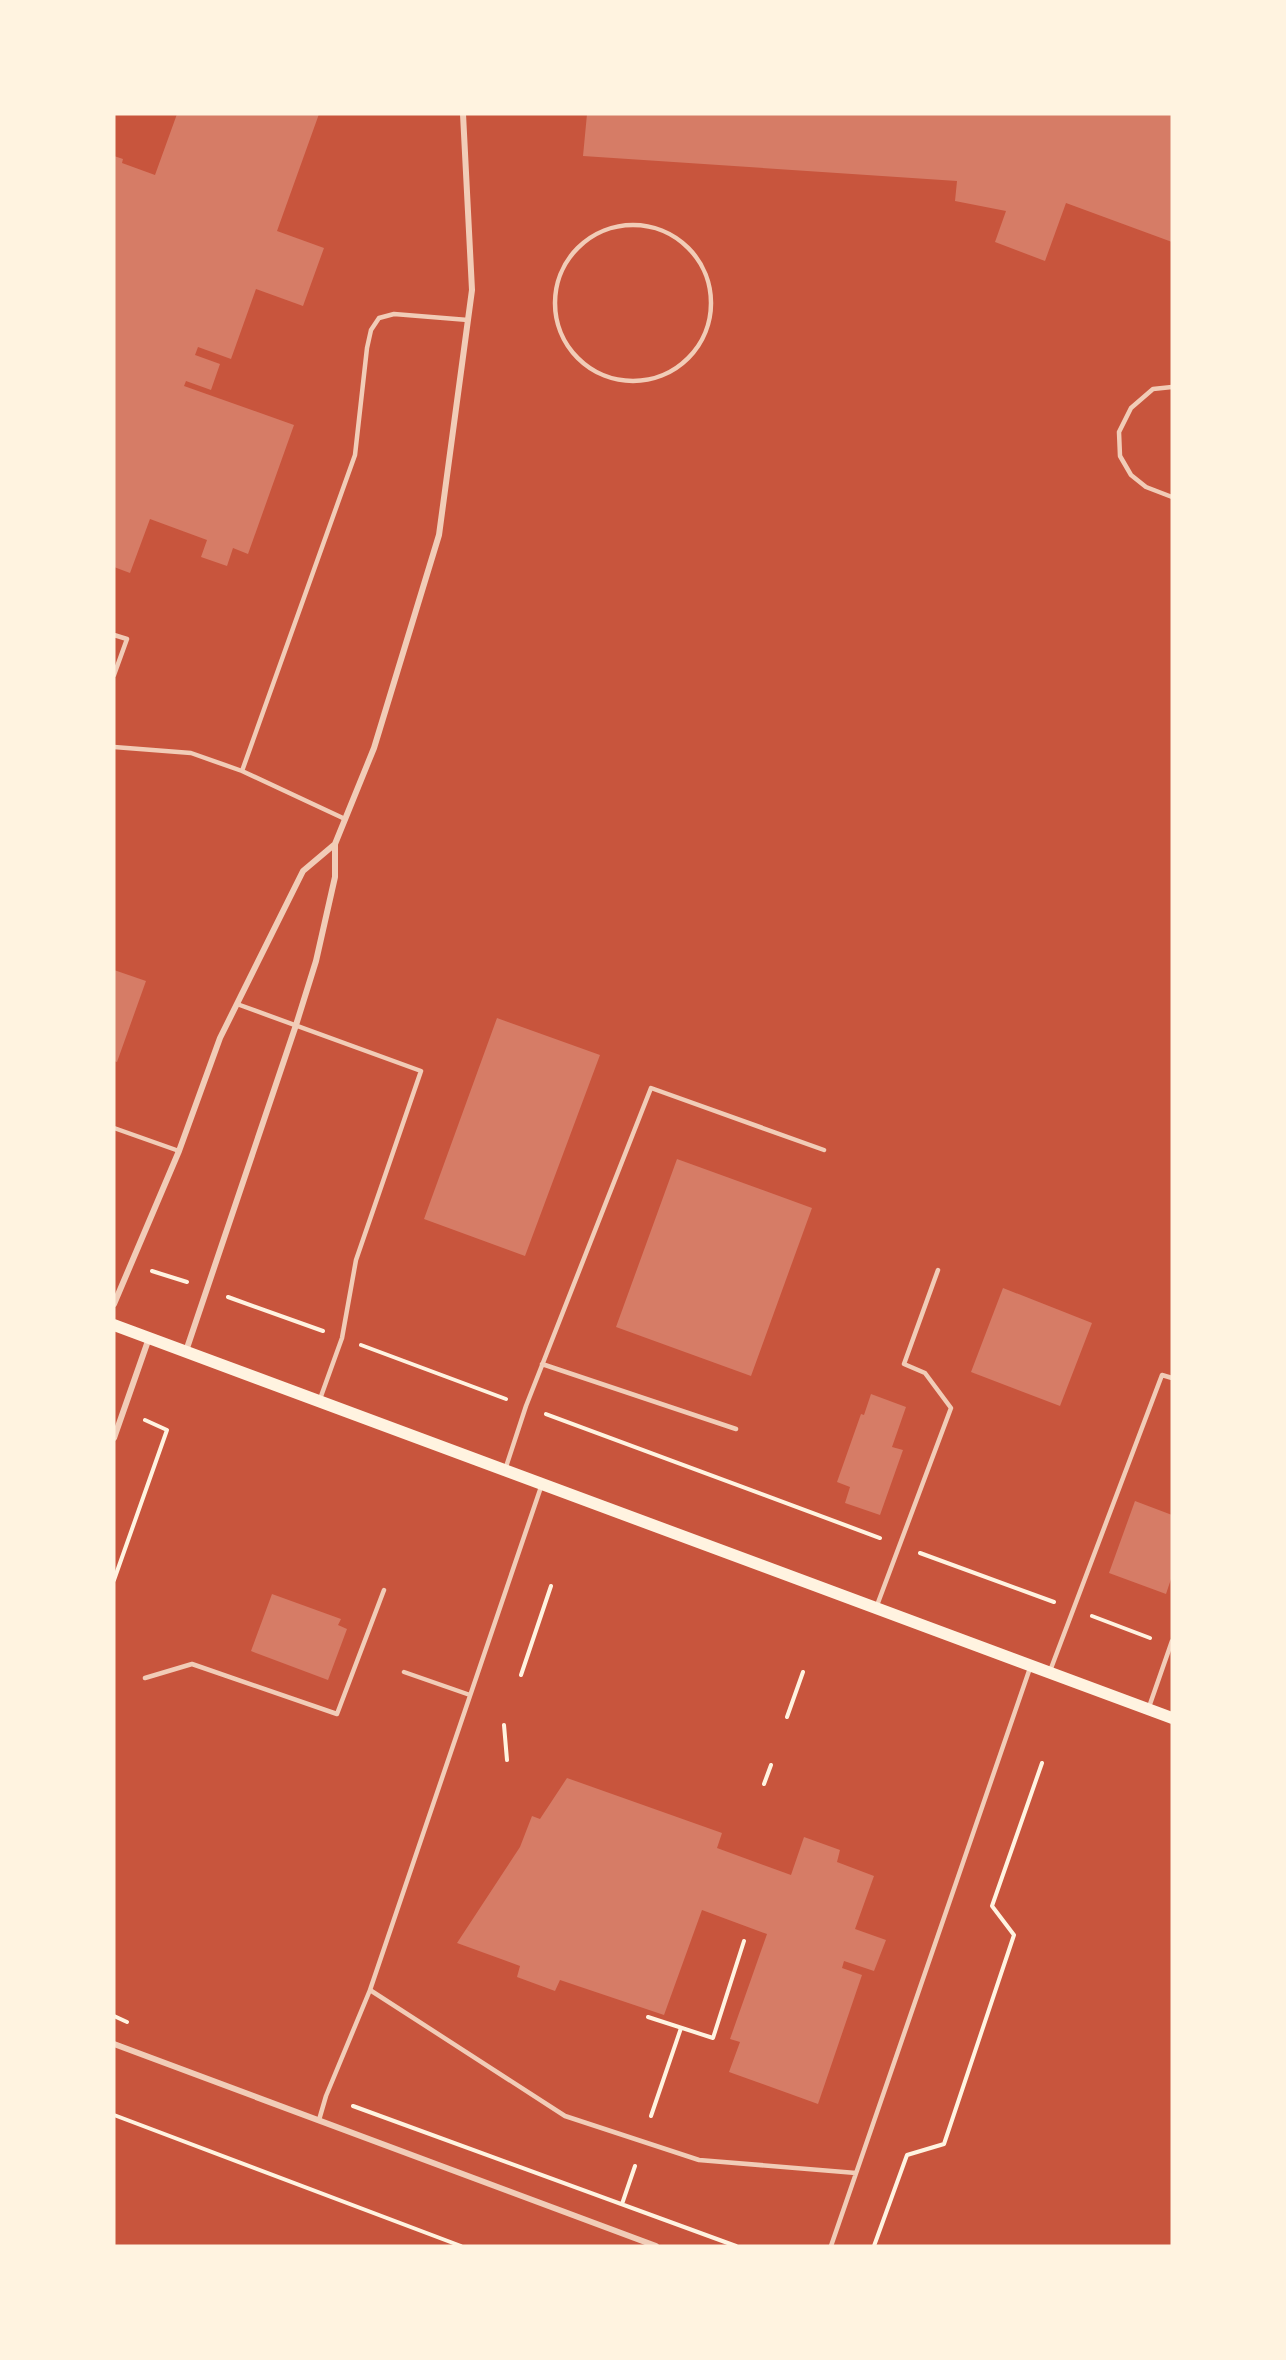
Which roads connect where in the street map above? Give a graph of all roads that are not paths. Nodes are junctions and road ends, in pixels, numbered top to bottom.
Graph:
1 (464, 114) edge
2 (651, 226) joint
3 (468, 320) junction
4 (1172, 387) edge
5 (1172, 497) edge
6 (114, 634) edge
7 (114, 675) edge
8 (114, 747) edge
9 (242, 771) junction
10 (345, 819) junction
11 (335, 844) junction
12 (237, 1004) junction
13 (296, 1025) junction
14 (114, 1128) edge
15 (824, 1150) dead end
16 (179, 1151) junction
17 (938, 1270) dead end
18 (114, 1304) edge
19 (114, 1325) edge
20 (149, 1337) junction
21 (186, 1351) junction
22 (542, 1364) junction
23 (1172, 1378) edge
24 (319, 1401) junction
25 (736, 1429) dead end
26 (114, 1438) edge
27 (505, 1470) junction
28 (542, 1483) junction
29 (384, 1590) dead end
30 (876, 1608) junction
31 (1171, 1643) edge
32 (1031, 1665) junction
33 (404, 1672) dead end
34 (1049, 1672) junction
35 (145, 1678) dead end
36 (470, 1695) junction
37 (1149, 1709) junction
38 (1172, 1718) edge
39 (370, 1990) junction
40 (114, 2044) edge
41 (319, 2120) junction
42 (856, 2173) junction
43 (656, 2246) edge
44 (831, 2246) edge

1 - 3 street
2 - 2 lane
3 - 9 lane
3 - 10 street
4 - 5 lane
6 - 7 lane
8 - 9 lane
9 - 10 lane
10 - 11 street
11 - 12 street
11 - 13 street
12 - 13 lane
12 - 16 street
13 - 21 street
13 - 24 lane
14 - 16 lane
15 - 22 lane
16 - 18 street
17 - 30 lane
19 - 20 main road
20 - 21 main road
20 - 26 street
21 - 24 main road
22 - 25 lane
22 - 27 lane
23 - 34 lane
24 - 27 main road
27 - 28 main road
28 - 30 main road
28 - 36 lane
29 - 35 lane
30 - 32 main road
31 - 37 lane
32 - 34 main road
32 - 42 lane
33 - 36 lane
34 - 37 main road
36 - 39 lane
37 - 38 main road
39 - 41 lane
39 - 42 lane
40 - 41 street
41 - 43 street
42 - 44 lane

